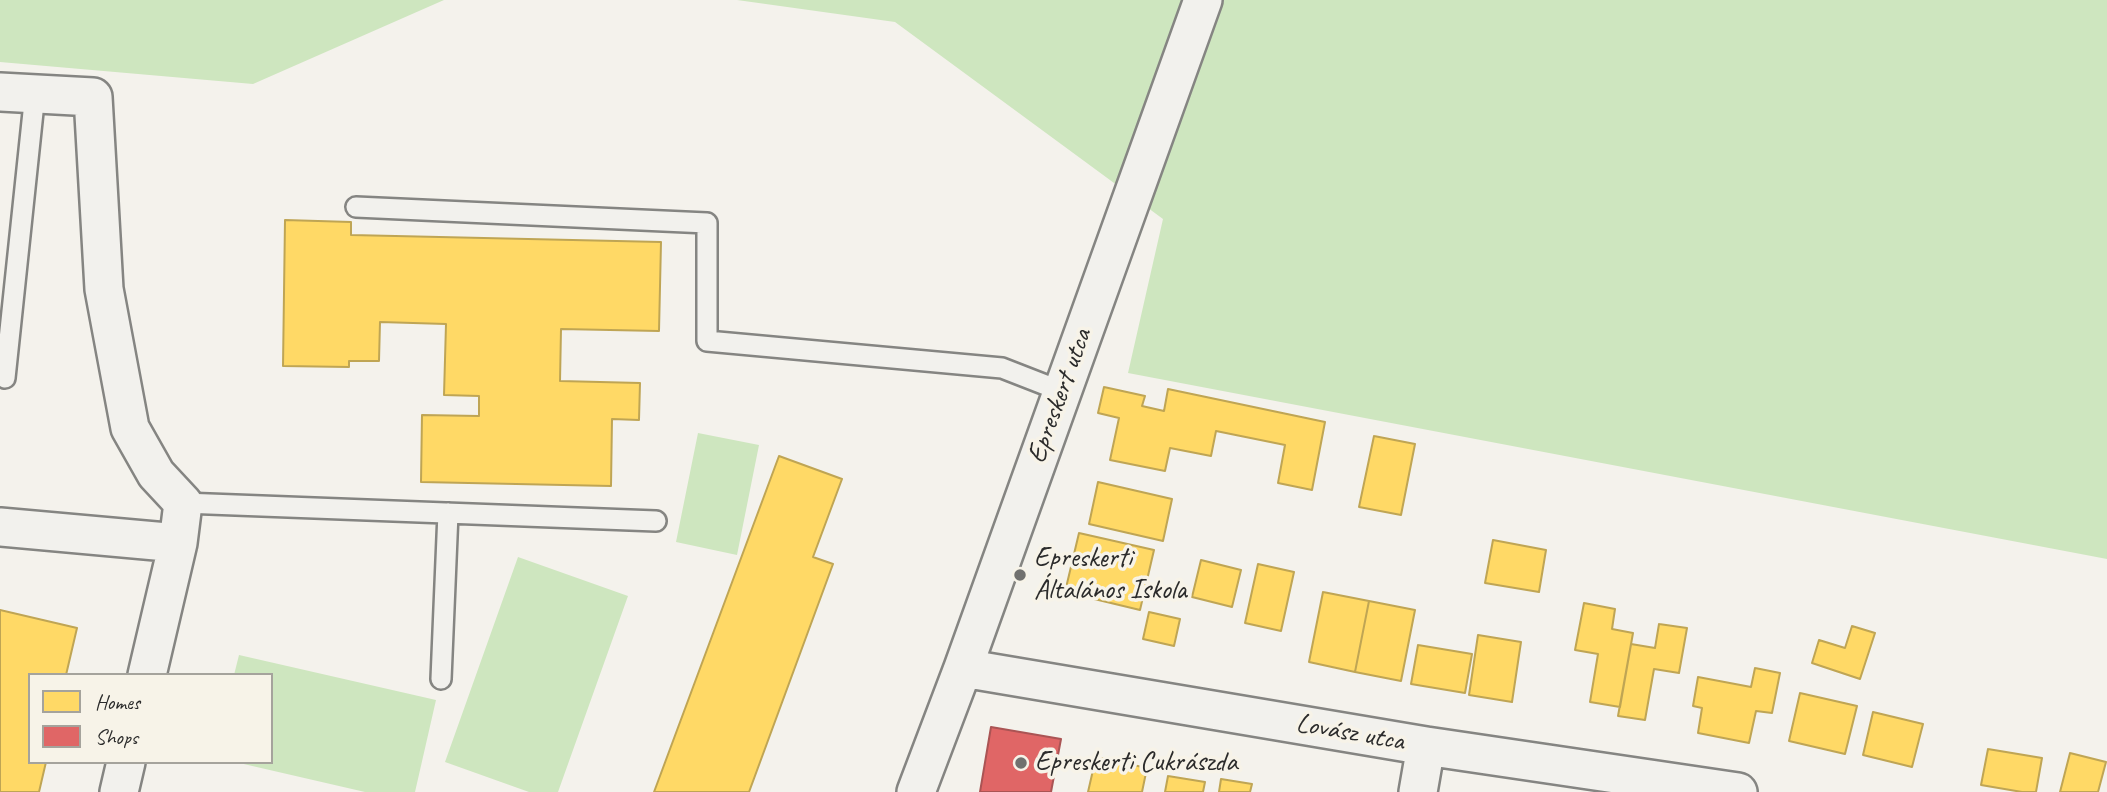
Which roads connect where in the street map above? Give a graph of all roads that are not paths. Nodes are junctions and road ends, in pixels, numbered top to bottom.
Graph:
1 (1202, 0) edge
2 (18, 92) edge
3 (356, 207) dead end
4 (5, 378) dead end
5 (1061, 391) junction
6 (183, 503) junction
7 (448, 513) junction
8 (656, 521) dead end
9 (0, 527) edge
10 (178, 543) junction
11 (963, 668) junction
12 (147, 673) edge
13 (441, 679) dead end
14 (1426, 746) junction
15 (126, 764) edge
16 (119, 792) edge
17 (916, 792) edge
18 (1418, 792) edge
19 (1738, 792) edge

1 - 5 street, Epreskert utca
2 - 4 lane
2 - 6 street
3 - 5 lane
5 - 11 street, Epreskert utca
6 - 7 lane
6 - 10 street
7 - 8 lane
7 - 13 lane
9 - 10 street
10 - 12 street
11 - 14 street, Lovász utca
11 - 17 street, Epreskert utca
14 - 18 street
14 - 19 street, Lovász utca
15 - 16 street

